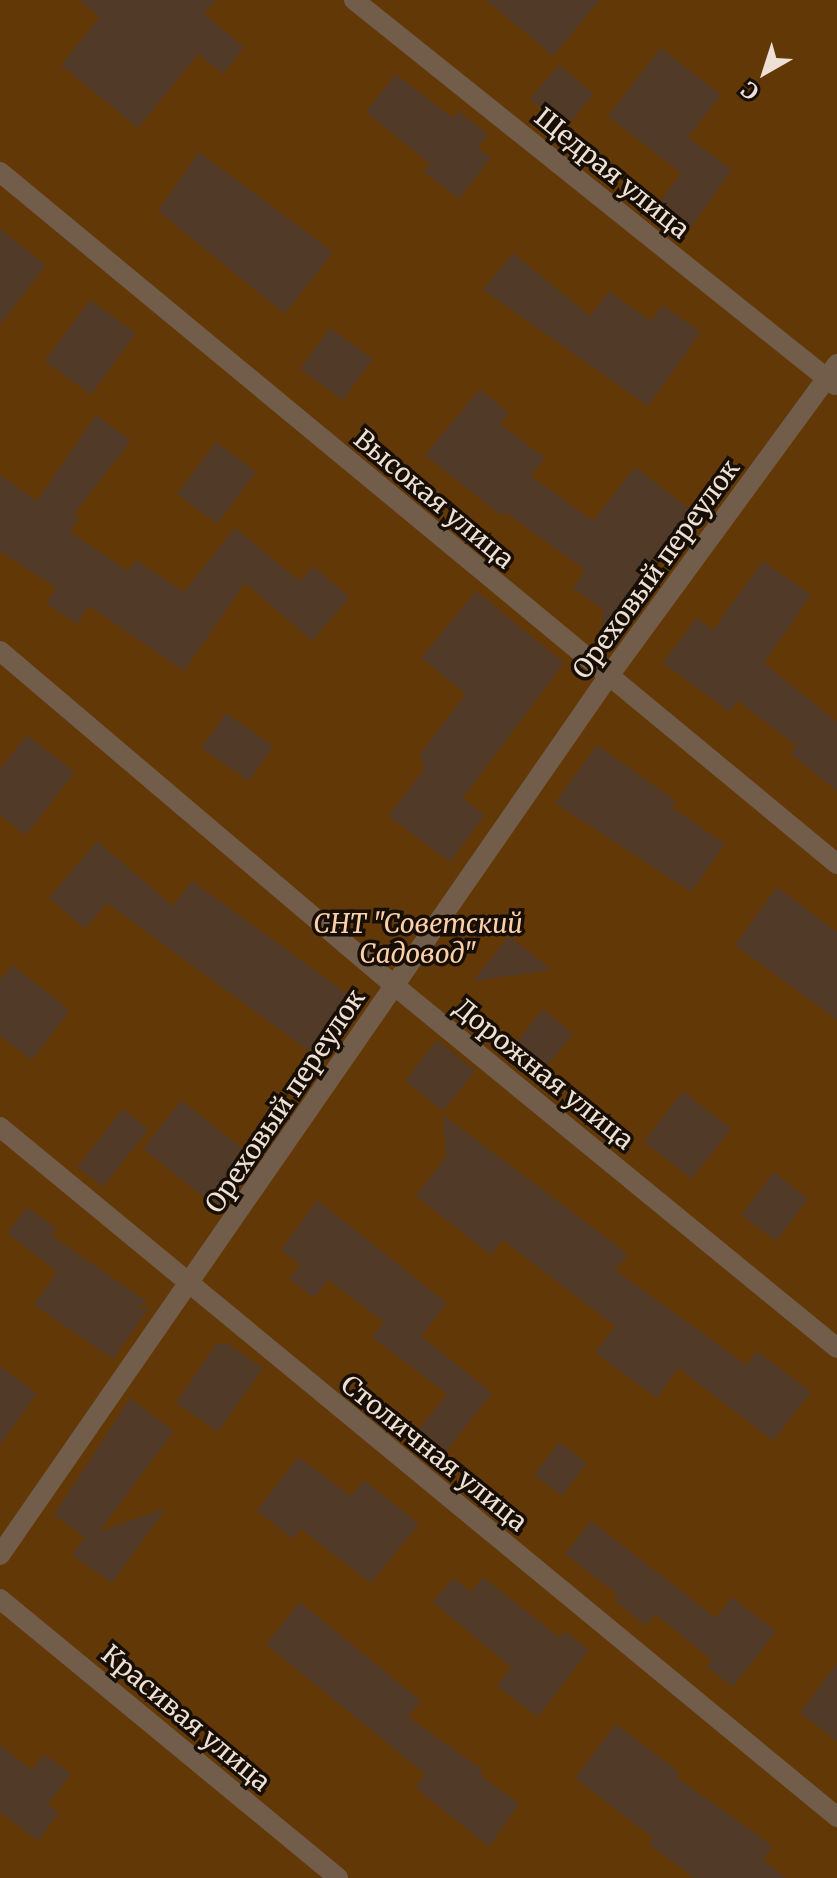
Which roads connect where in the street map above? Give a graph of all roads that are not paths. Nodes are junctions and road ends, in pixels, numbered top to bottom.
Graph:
1 (354, 0) edge
2 (0, 172) edge
3 (834, 376) edge
4 (0, 651) edge
5 (608, 677) junction
6 (837, 864) edge
7 (395, 986) junction
8 (0, 1127) edge
9 (190, 1285) junction
10 (837, 1348) edge
11 (0, 1555) edge
12 (0, 1599) edge
13 (837, 1817) edge
14 (338, 1878) edge

1 - 3 street, Щедрая улица
2 - 5 street, Высокая улица
3 - 5 street, Ореховый переулок
4 - 7 street, Дорожная улица
5 - 6 street, Высокая улица
5 - 7 street, Ореховый переулок
7 - 9 street, Ореховый переулок
7 - 10 street, Дорожная улица
8 - 9 street, Столичная улица
9 - 11 street, Ореховый переулок
9 - 13 street, Столичная улица
12 - 14 street, Красивая улица

